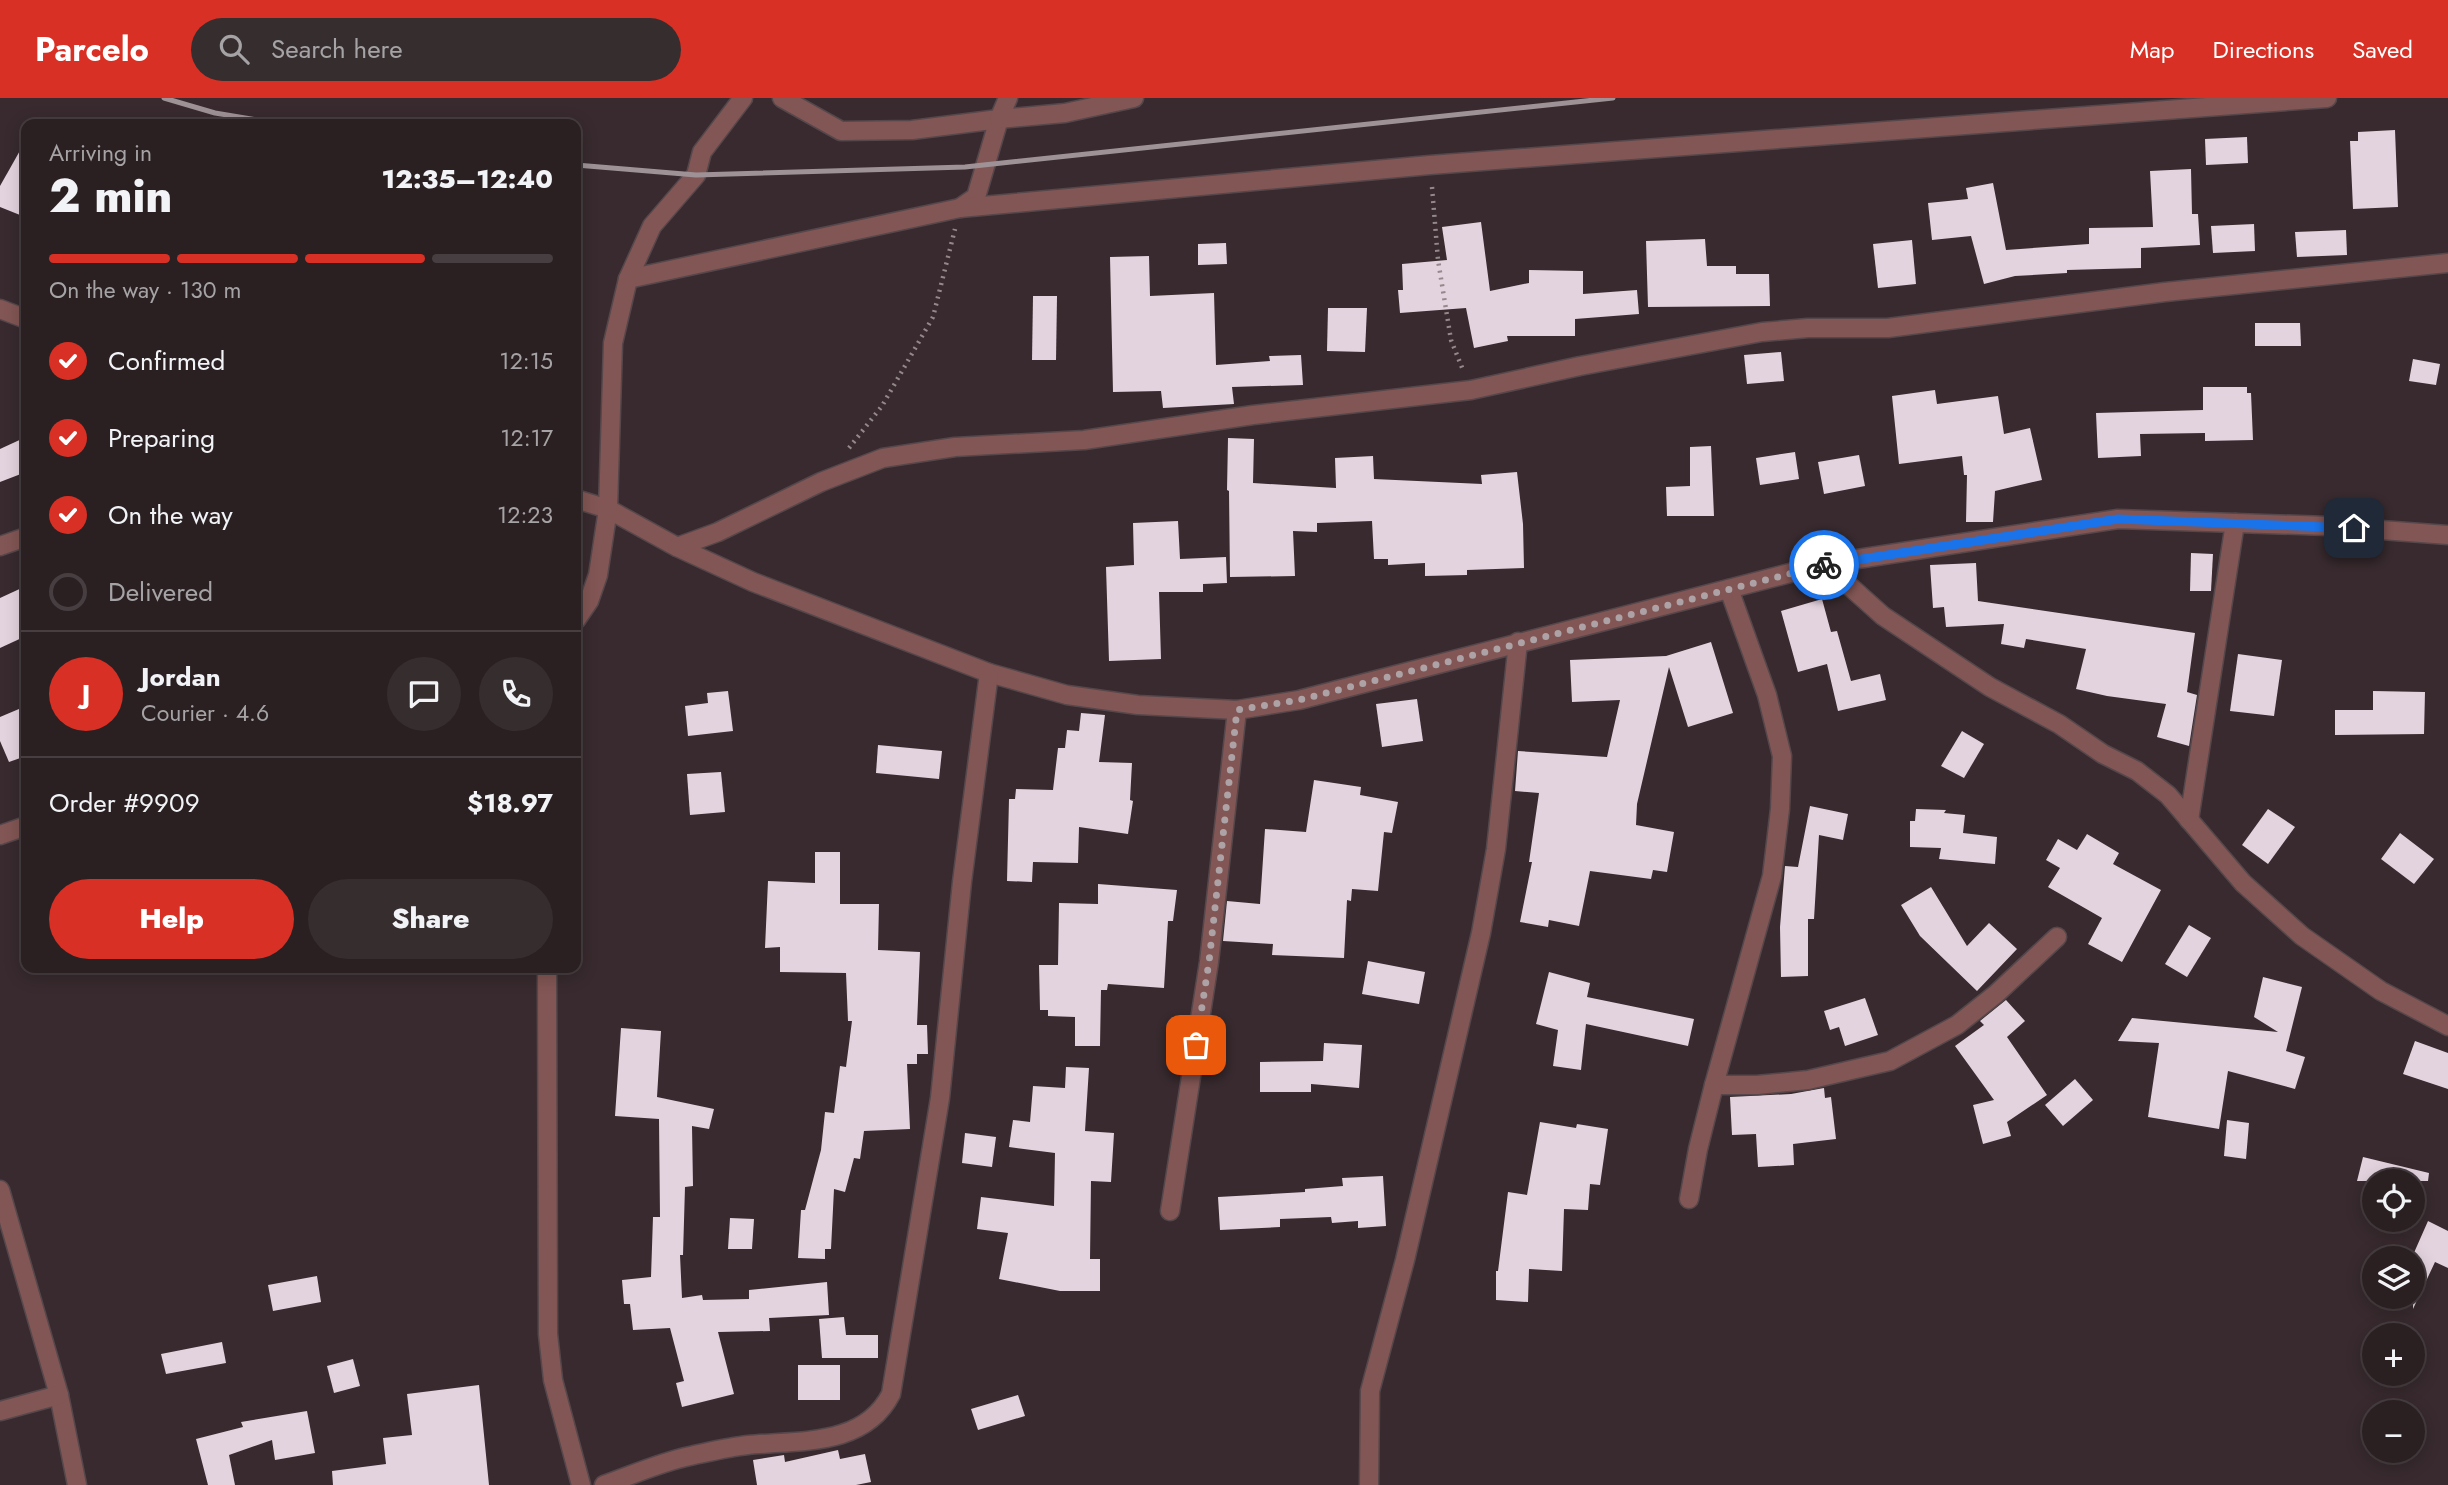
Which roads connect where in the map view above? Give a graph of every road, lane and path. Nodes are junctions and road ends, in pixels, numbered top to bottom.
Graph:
1 (743, 98) edge
2 (782, 98) edge
3 (1008, 98) edge
4 (1134, 98) edge
5 (2327, 98) edge
6 (999, 119) junction
7 (1430, 165) junction
8 (960, 208) junction
9 (2448, 263) edge
10 (628, 279) junction
11 (0, 309) edge
12 (21, 317) edge
13 (1471, 390) junction
14 (847, 450) dead end
15 (581, 501) edge
16 (608, 509) junction
17 (2235, 523) junction
18 (2448, 535) edge
19 (21, 539) edge
20 (0, 546) edge
21 (677, 547) junction
22 (1825, 564) junction
23 (1729, 589) junction
24 (581, 613) edge
25 (1518, 642) junction
26 (989, 673) junction
27 (1237, 710) junction
28 (2189, 820) junction
29 (21, 828) edge
30 (0, 835) edge
31 (2057, 937) dead end
32 (547, 973) edge
33 (2448, 1026) edge
34 (1714, 1085) junction
35 (0, 1190) edge
36 (1689, 1199) dead end
37 (1170, 1211) dead end
38 (59, 1395) junction
39 (0, 1411) edge
40 (77, 1485) edge
41 (581, 1485) edge
42 (604, 1485) edge
43 (1369, 1485) edge

1 - 10 street
2 - 6 street
3 - 6 street
4 - 6 street
5 - 7 street
6 - 8 street
7 - 8 street
7 - 13 path
8 - 10 street
8 - 14 path
9 - 13 street
10 - 16 street
11 - 12 street
13 - 21 street
15 - 16 street
16 - 21 street
16 - 24 street
17 - 18 street
17 - 22 street
17 - 28 street
19 - 20 street
21 - 26 street
22 - 23 street
22 - 28 street
23 - 25 street
23 - 34 street
25 - 27 street
25 - 43 street
26 - 27 street
26 - 42 street
27 - 37 street
28 - 33 street
29 - 30 street
31 - 34 street
32 - 41 street
34 - 36 street
35 - 38 street
38 - 39 street
38 - 40 street

